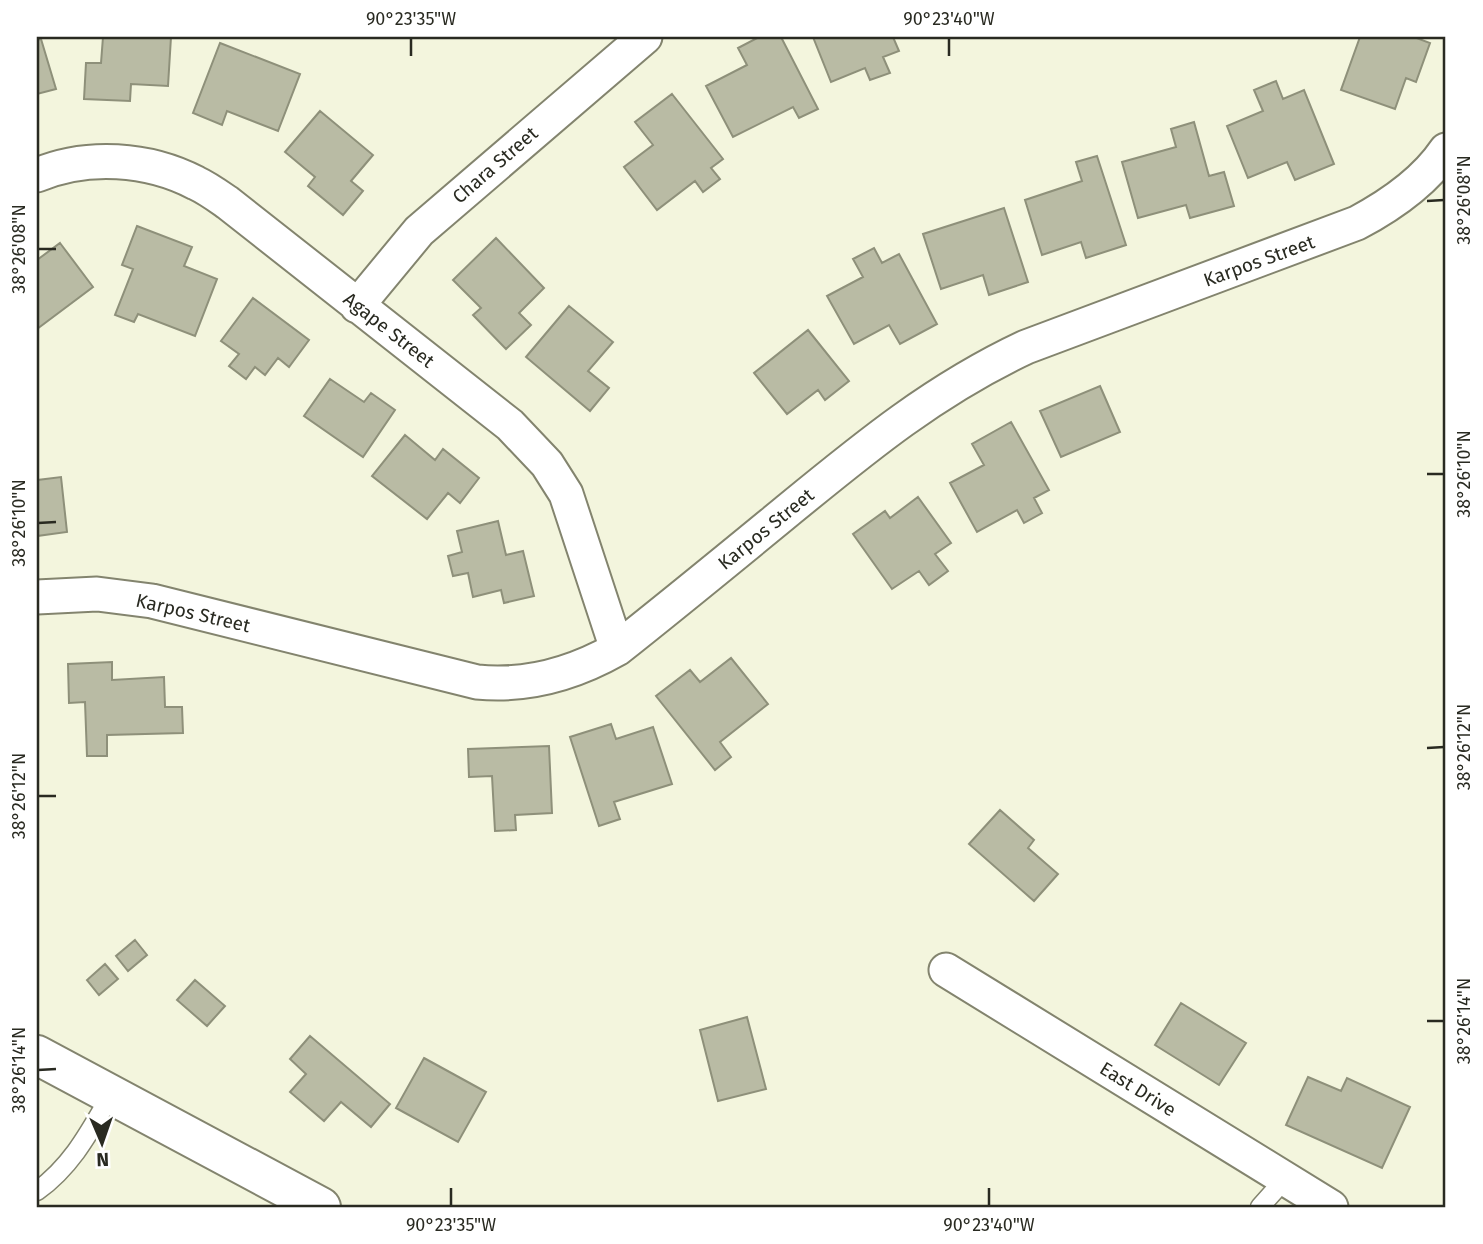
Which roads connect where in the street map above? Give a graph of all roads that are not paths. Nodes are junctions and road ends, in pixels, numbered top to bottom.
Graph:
1 (645, 37) edge
2 (1446, 150) edge
3 (37, 174) edge
4 (357, 306) junction
5 (37, 597) edge
6 (617, 649) junction
7 (946, 970) dead end
8 (37, 1055) edge
9 (111, 1095) junction
10 (1285, 1179) junction
11 (37, 1191) edge
12 (321, 1207) edge
13 (1260, 1207) edge
14 (1331, 1207) edge

1 - 4 street, Chara Street
2 - 6 street, Karpos Street
3 - 4 street, Agape Street
4 - 6 street, Agape Street
5 - 6 street, Karpos Street
7 - 10 street, East Drive
8 - 9 street
9 - 11 lane
9 - 12 street
10 - 13 lane
10 - 14 street, East Drive

